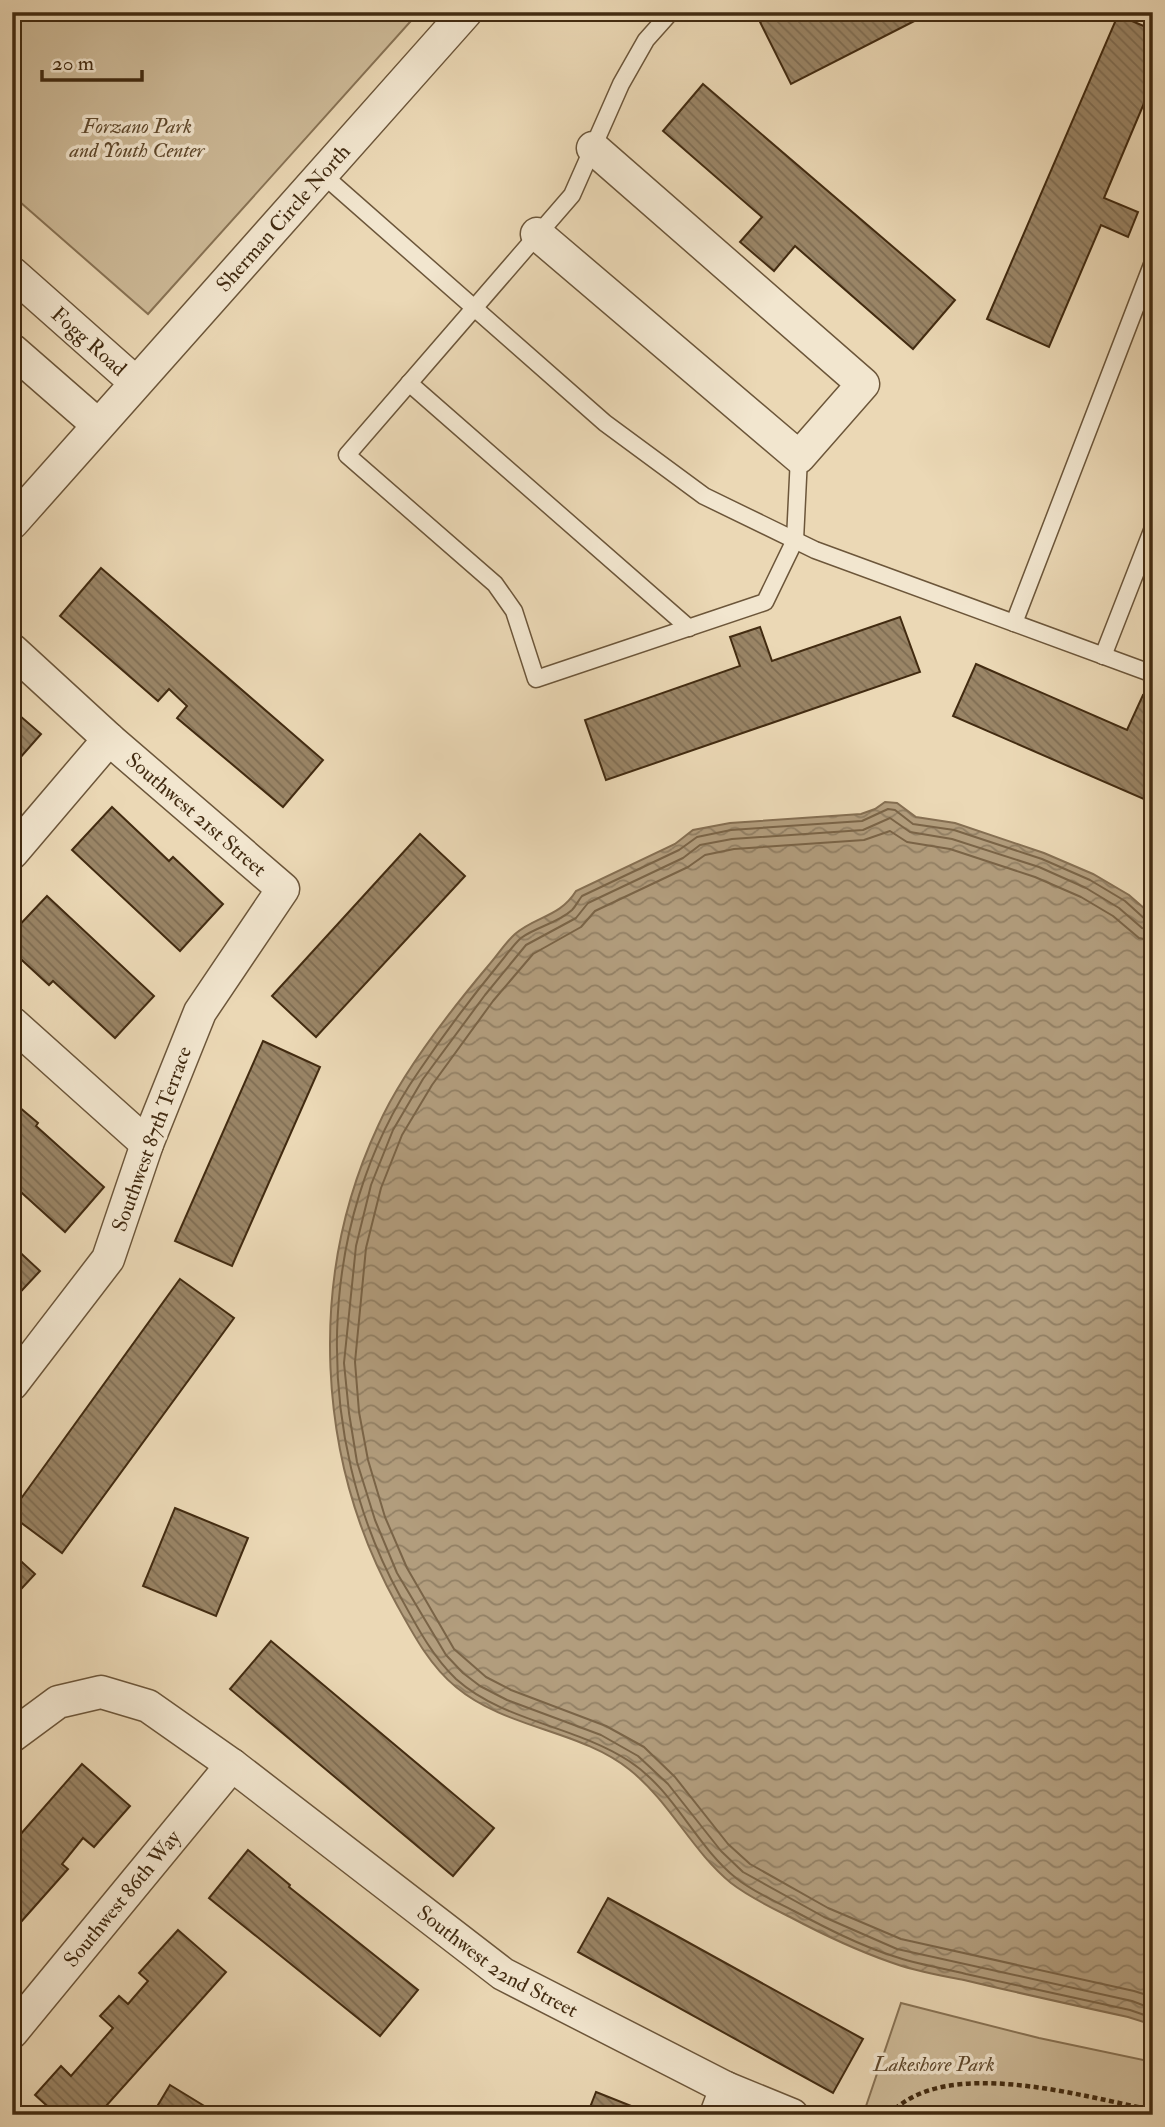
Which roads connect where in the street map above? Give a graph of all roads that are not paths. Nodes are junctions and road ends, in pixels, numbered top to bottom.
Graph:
1 (466, 12) edge
2 (671, 12) edge
3 (593, 148) junction
4 (322, 174) junction
5 (537, 234) junction
6 (1153, 262) edge
7 (12, 273) edge
8 (474, 308) junction
9 (12, 350) edge
10 (135, 382) junction
11 (409, 383) junction
12 (98, 425) junction
13 (799, 457) junction
14 (12, 523) edge
15 (1153, 528) edge
16 (794, 540) junction
17 (1014, 623) junction
18 (689, 628) junction
19 (12, 650) edge
20 (1103, 656) junction
21 (1153, 674) edge
22 (109, 739) junction
23 (12, 853) edge
24 (283, 889) joint
25 (12, 1023) edge
26 (148, 1144) junction
27 (12, 1384) edge
28 (12, 1735) edge
29 (232, 1765) junction
30 (12, 2032) edge
31 (721, 2101) edge
32 (792, 2115) edge

1 - 4 street, Sherman Circle North
2 - 3 lane
3 - 5 lane
3 - 13 street
4 - 8 lane
4 - 10 street, Sherman Circle North
5 - 8 lane
5 - 13 street
6 - 17 lane
7 - 10 street, Fogg Road
8 - 11 lane
8 - 16 lane
9 - 12 street
10 - 12 street, Sherman Circle North
11 - 18 lane
11 - 18 lane
12 - 14 street, Sherman Circle North
13 - 16 lane
15 - 20 lane
16 - 17 lane
16 - 18 lane
17 - 20 lane
19 - 22 street, Southwest 21st Street
20 - 21 lane
22 - 23 street
22 - 24 street, Southwest 21st Street
24 - 26 street, Southwest 87th Terrace
25 - 26 street
26 - 27 street, Southwest 87th Terrace
28 - 29 street, Southwest 22nd Street
29 - 30 street, Southwest 86th Way
29 - 31 street, Southwest 22nd Street
31 - 32 street, Southwest 22nd Street

